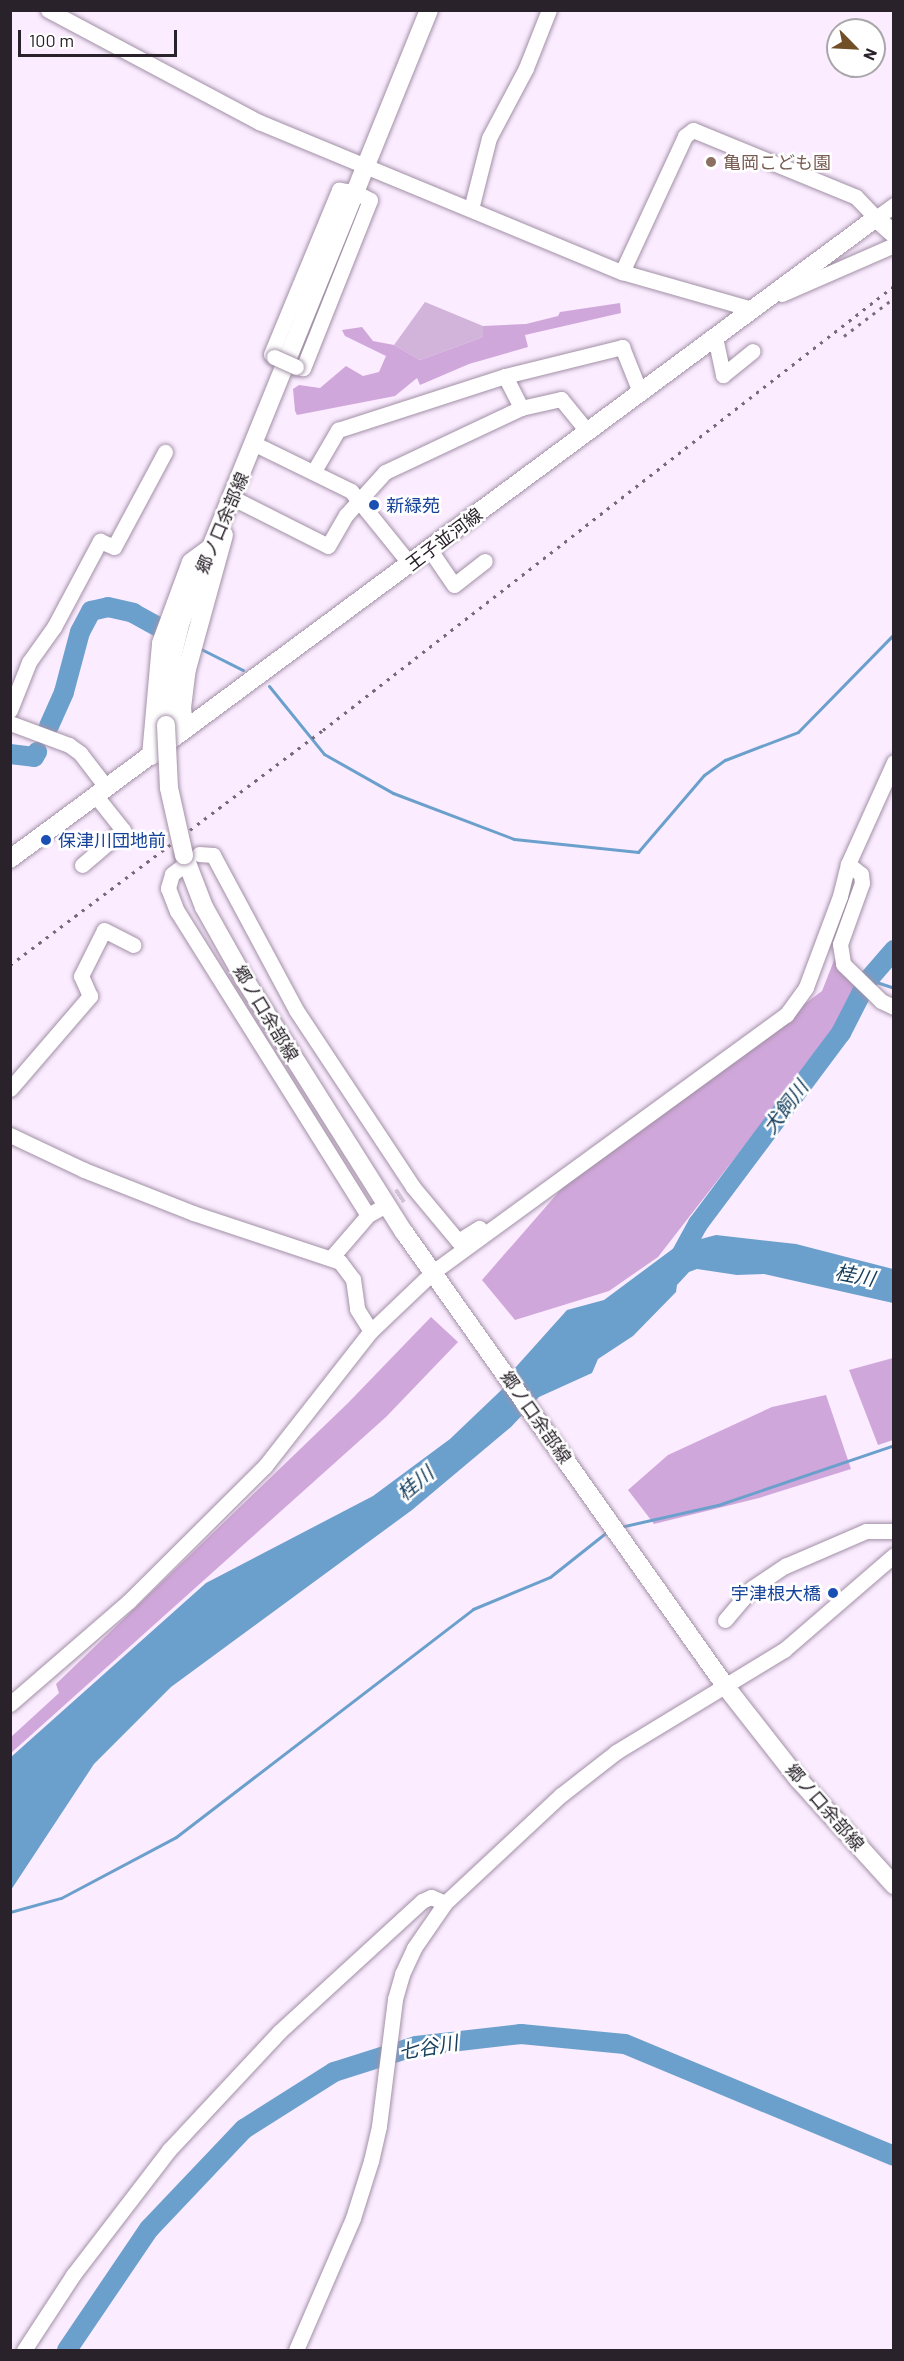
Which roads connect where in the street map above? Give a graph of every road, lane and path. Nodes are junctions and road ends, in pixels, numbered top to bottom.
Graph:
1 (48, 10) edge
2 (429, 10) edge
3 (549, 10) edge
4 (366, 165) junction
5 (355, 192) junction
6 (894, 206) edge
7 (471, 210) junction
8 (876, 218) junction
9 (894, 234) edge
10 (894, 245) edge
11 (622, 272) junction
12 (758, 306) junction
13 (715, 337) junction
14 (753, 351) dead end
15 (505, 376) junction
16 (640, 392) junction
17 (521, 408) junction
18 (587, 431) junction
19 (255, 444) junction
20 (165, 452) dead end
21 (314, 471) junction
22 (231, 502) junction
23 (361, 503) junction
24 (212, 547) junction
25 (430, 550) junction
26 (485, 561) dead end
27 (410, 564) junction
28 (10, 710) edge
29 (10, 723) edge
30 (184, 730) junction
31 (151, 756) junction
32 (894, 762) edge
33 (102, 792) junction
34 (10, 859) edge
35 (188, 859) junction
36 (848, 864) junction
37 (82, 865) dead end
38 (133, 945) dead end
39 (887, 1004) edge
40 (283, 1055) dead end
41 (275, 1069) junction
42 (10, 1089) edge
43 (10, 1135) edge
44 (515, 1214) junction
45 (331, 1258) junction
46 (433, 1272) junction
47 (371, 1331) junction
48 (894, 1530) edge
49 (894, 1555) edge
50 (725, 1620) dead end
51 (726, 1687) junction
52 (10, 1704) edge
53 (894, 1885) edge
54 (445, 1903) junction
55 (24, 2350) edge
56 (296, 2350) edge

1 - 4 street
2 - 4 main road, 郷ノ口余部線
3 - 7 street
4 - 5 main road, 郷ノ口余部線
4 - 7 street
5 - 5 street, bridge
5 - 19 main road, 郷ノ口余部線
6 - 8 street
7 - 11 street
8 - 9 main road
8 - 11 street
8 - 12 main road, 王子並河線
10 - 12 street
11 - 12 street
12 - 13 main road, 王子並河線
13 - 14 street
13 - 16 main road, 王子並河線
15 - 16 street
15 - 17 street
15 - 21 street
16 - 18 main road, 王子並河線
17 - 18 street
17 - 23 street
18 - 25 main road, 王子並河線
19 - 21 street
19 - 22 main road, 郷ノ口余部線
20 - 28 street
21 - 23 street
22 - 23 street
22 - 24 main road, 郷ノ口余部線
22 - 30 main road
23 - 27 street
24 - 31 main road
24 - 35 main road, 郷ノ口余部線, bridge
25 - 26 street
25 - 27 main road, 王子並河線
27 - 30 main road, 王子並河線
29 - 33 street
30 - 31 main road, 王子並河線
31 - 33 main road, 王子並河線
32 - 36 street
33 - 34 main road, 王子並河線
33 - 37 street
35 - 41 street
35 - 44 street
35 - 46 main road, 郷ノ口余部線
36 - 39 street
36 - 44 street
38 - 42 street
40 - 41 street
41 - 45 street
43 - 45 street
44 - 46 street
45 - 47 street
46 - 47 street
46 - 51 main road, 郷ノ口余部線
47 - 52 street
48 - 50 street
49 - 51 street
51 - 53 main road, 郷ノ口余部線
51 - 54 street
54 - 55 street
54 - 56 street

